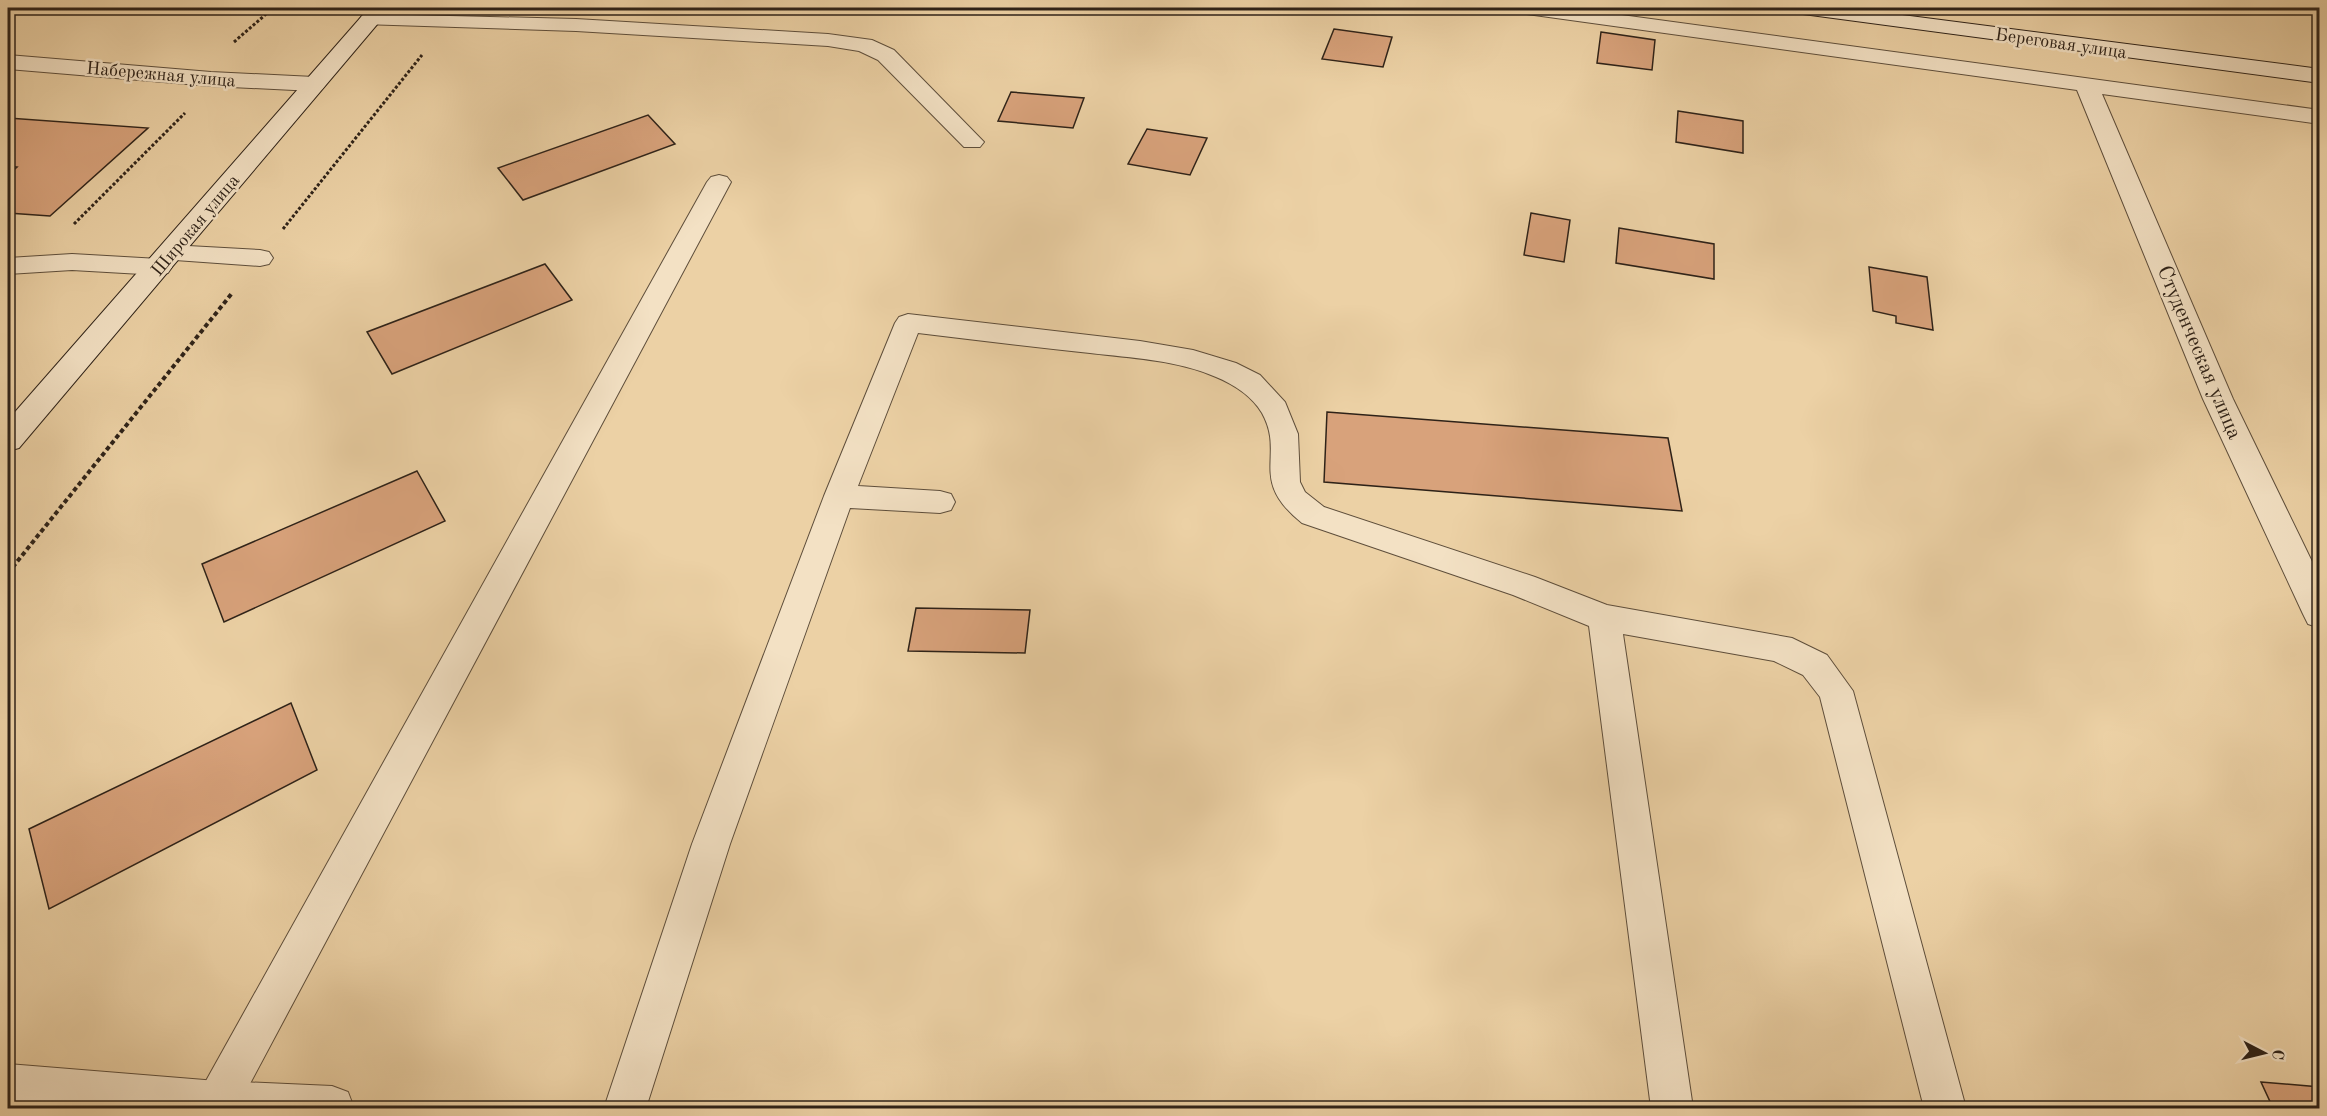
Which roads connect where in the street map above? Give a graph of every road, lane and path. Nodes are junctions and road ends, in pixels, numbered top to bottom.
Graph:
1 (273, 8) edge
2 (627, 8) edge
3 (1527, 8) edge
4 (1803, 8) edge
5 (1926, 8) edge
6 (375, 14) edge
7 (576, 26) junction
8 (235, 42) dead end
9 (2319, 58) edge
10 (8, 62) edge
11 (2319, 76) edge
12 (314, 84) junction
13 (2086, 87) junction
14 (185, 112) dead end
15 (2319, 117) edge
16 (972, 142) dead end
17 (719, 182) dead end
18 (260, 258) dead end
19 (165, 260) junction
20 (34, 263) junction
21 (8, 266) edge
22 (8, 440) edge
23 (839, 496) junction
24 (940, 502) dead end
25 (2319, 614) edge
26 (1604, 618) junction
27 (8, 1086) edge
28 (217, 1103) junction
29 (332, 1108) edge
30 (625, 1108) edge
31 (1672, 1108) edge
32 (1945, 1108) edge

1 - 8 path
2 - 7 lane
3 - 13 street
4 - 11 street, Береговая улица
5 - 9 street, Береговая улица
6 - 7 lane
6 - 12 street, Широкая улица
7 - 16 lane
10 - 12 street, Набережная улица
12 - 19 street, Широкая улица
13 - 15 street
13 - 25 street, Студенческая улица
14 - 20 path
17 - 28 lane
18 - 19 lane
19 - 20 lane
19 - 22 street, Широкая улица
20 - 21 lane
23 - 24 lane
23 - 26 lane
23 - 30 lane
26 - 31 lane
26 - 32 lane
27 - 28 street
28 - 29 street

